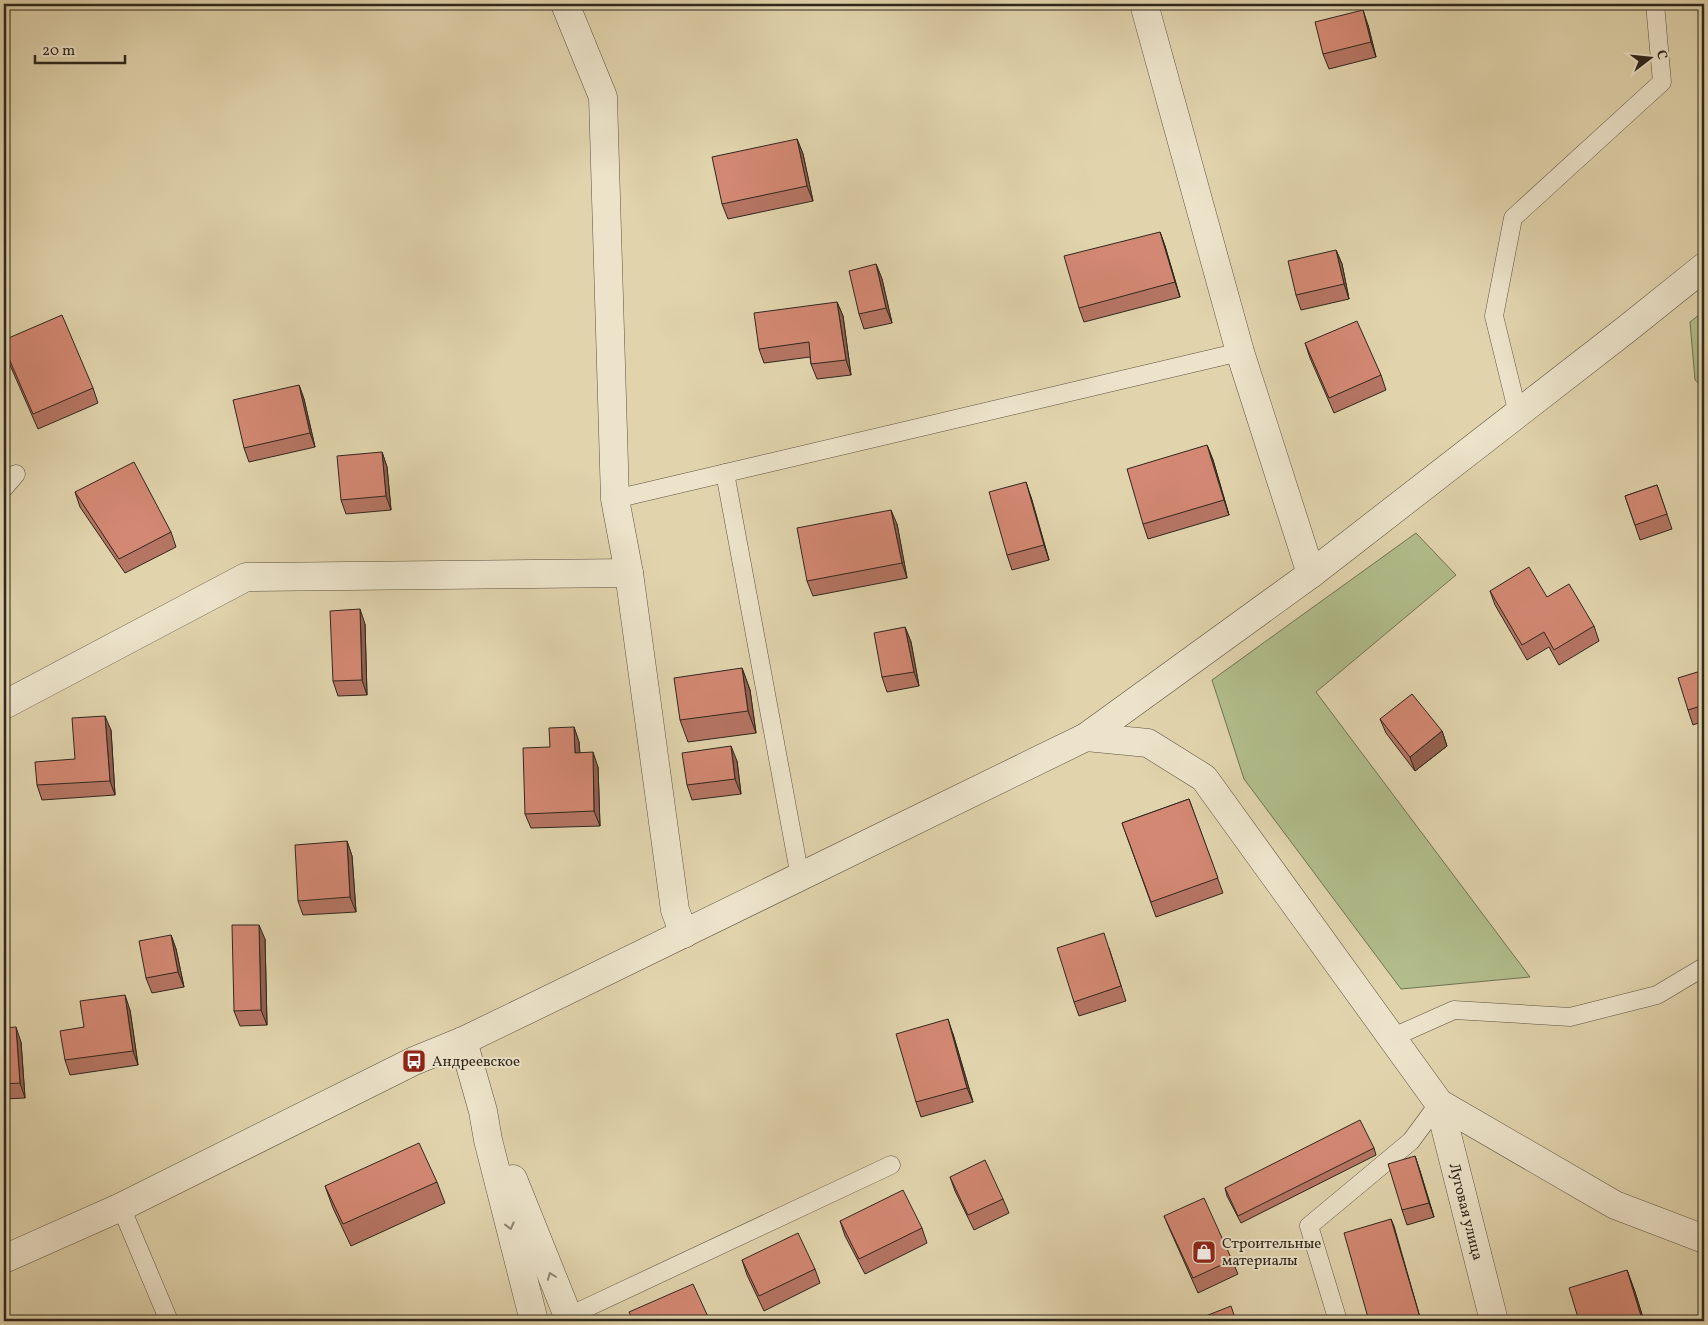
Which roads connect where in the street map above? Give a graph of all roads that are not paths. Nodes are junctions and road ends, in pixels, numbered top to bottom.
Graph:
1 (565, 4) edge
2 (1144, 4) edge
3 (1655, 4) edge
4 (1704, 267) edge
5 (1240, 352) junction
6 (1518, 414) junction
7 (725, 473) junction
8 (16, 474) dead end
9 (4, 488) edge
10 (615, 499) junction
11 (629, 573) junction
12 (1311, 574) junction
13 (4, 705) edge
14 (1086, 737) junction
15 (800, 877) junction
16 (684, 934) junction
17 (1704, 967) edge
18 (1391, 1038) junction
19 (463, 1040) junction
20 (1439, 1102) junction
21 (483, 1111) junction
22 (891, 1165) dead end
23 (121, 1207) junction
24 (1704, 1239) edge
25 (4, 1259) edge
26 (569, 1319) edge
27 (169, 1321) edge
28 (534, 1321) edge
29 (1338, 1321) edge
30 (1494, 1321) edge

1 - 10 street
2 - 5 street
3 - 6 lane
4 - 6 street
5 - 7 lane
5 - 12 street
6 - 12 street
7 - 10 lane
7 - 15 lane
8 - 9 lane
10 - 11 street
11 - 13 street
11 - 16 street
12 - 14 street
14 - 15 street
14 - 18 street
15 - 16 street
16 - 19 street
17 - 18 lane
18 - 20 street
19 - 21 street
19 - 23 street
20 - 24 street
20 - 29 lane
20 - 30 street, Луговая улица
26 -> 21 street
21 -> 28 street
22 - 26 lane
23 - 25 street
23 - 27 lane

